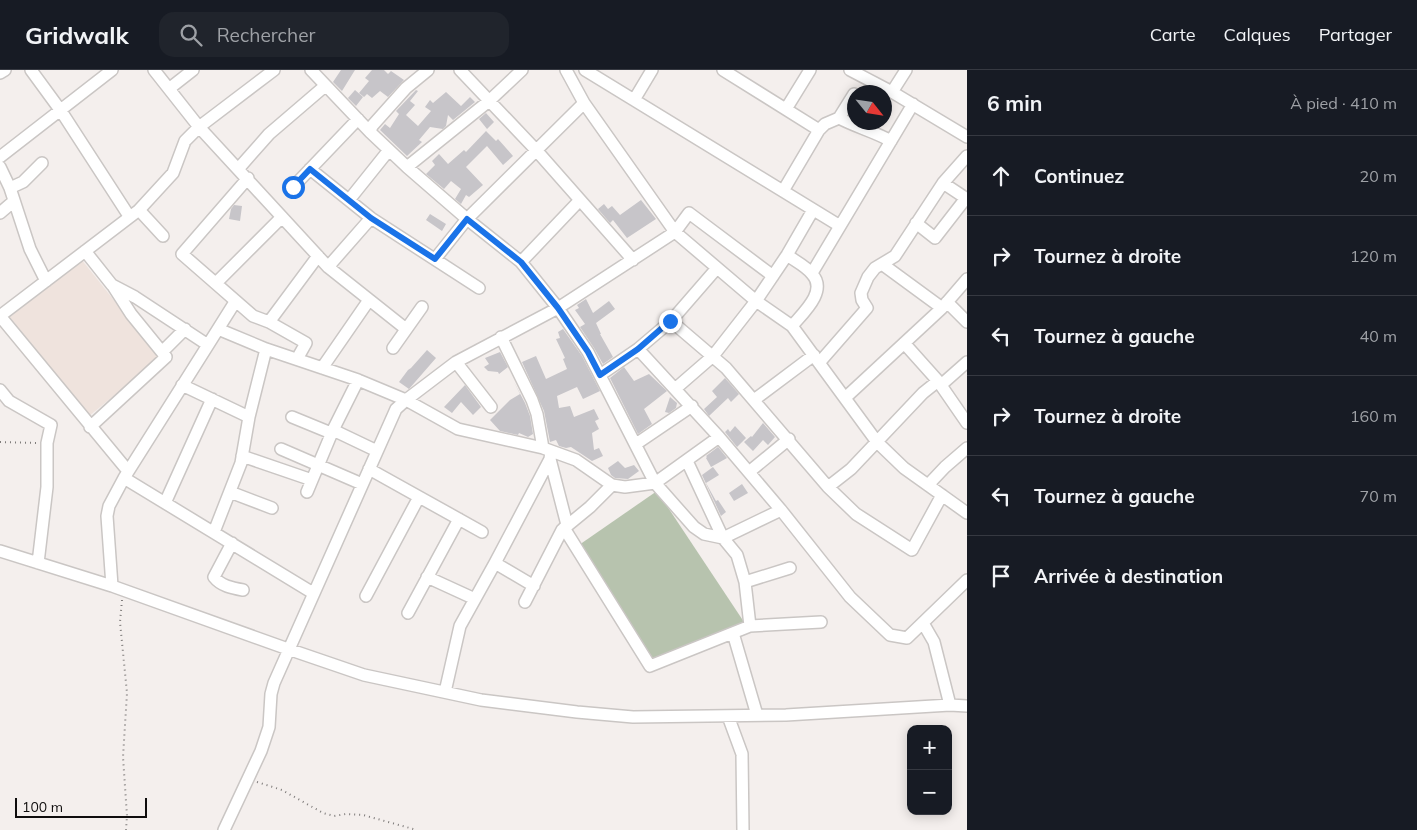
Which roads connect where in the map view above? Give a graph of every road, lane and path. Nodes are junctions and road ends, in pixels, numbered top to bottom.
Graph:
1 (5, 70) edge
2 (31, 70) edge
3 (112, 70) edge
4 (154, 70) edge
5 (193, 70) edge
6 (274, 70) edge
7 (311, 70) edge
8 (428, 70) edge
9 (460, 70) edge
10 (522, 70) edge
11 (585, 70) edge
12 (652, 70) edge
13 (723, 70) edge
14 (810, 70) edge
15 (850, 70) edge
16 (906, 70) edge
17 (569, 72) edge
18 (0, 74) edge
19 (865, 79) junction
20 (861, 85) edge
21 (877, 85) edge
22 (325, 86) junction
23 (170, 88) junction
24 (892, 92) joint
25 (634, 100) junction
26 (489, 101) junction
27 (584, 103) junction
28 (913, 104) junction
29 (847, 106) edge
30 (786, 109) junction
31 (60, 111) junction
32 (839, 118) junction
33 (358, 119) junction
34 (199, 127) junction
35 (819, 130) junction
36 (370, 132) junction
37 (967, 136) edge
38 (891, 141) junction
39 (389, 150) junction
40 (536, 150) junction
41 (967, 156) edge
42 (0, 158) edge
43 (42, 163) dead end
44 (0, 166) edge
45 (407, 167) junction
46 (238, 168) junction
47 (310, 169) junction
48 (248, 178) junction
49 (943, 183) junction
50 (293, 187) dead end
51 (10, 188) junction
52 (783, 191) junction
53 (966, 198) edge
54 (14, 200) junction
55 (349, 200) junction
56 (580, 200) junction
57 (813, 210) junction
58 (0, 213) edge
59 (134, 213) junction
60 (282, 217) junction
61 (371, 218) junction
62 (467, 219) junction
63 (916, 223) junction
64 (840, 226) junction
65 (675, 232) junction
66 (163, 236) dead end
67 (85, 251) junction
68 (787, 255) junction
69 (318, 256) junction
70 (435, 259) junction
71 (633, 260) junction
72 (521, 262) junction
73 (882, 264) junction
74 (328, 267) junction
75 (717, 268) junction
76 (812, 273) junction
77 (773, 276) junction
78 (967, 278) edge
79 (46, 281) junction
80 (216, 282) junction
81 (112, 285) junction
82 (480, 288) dead end
83 (369, 300) junction
84 (756, 301) junction
85 (235, 302) junction
86 (944, 305) junction
87 (422, 306) dead end
88 (558, 308) junction
89 (0, 316) edge
90 (670, 321) junction
91 (269, 322) junction
92 (967, 322) edge
93 (792, 326) junction
94 (184, 329) junction
95 (218, 329) junction
96 (406, 329) junction
97 (501, 337) junction
98 (904, 344) junction
99 (208, 345) junction
100 (393, 348) dead end
101 (266, 349) junction
102 (638, 349) junction
103 (162, 352) junction
104 (713, 356) junction
105 (297, 359) junction
106 (816, 359) junction
107 (456, 362) junction
108 (967, 362) edge
109 (322, 368) junction
110 (600, 375) junction
111 (358, 380) junction
112 (940, 383) junction
113 (182, 385) junction
114 (675, 389) junction
115 (0, 390) edge
116 (845, 398) junction
117 (212, 399) junction
118 (406, 400) junction
119 (754, 400) junction
120 (692, 406) junction
121 (491, 407) dead end
122 (249, 417) junction
123 (292, 417) dead end
124 (967, 423) edge
125 (90, 427) junction
126 (332, 432) junction
127 (719, 437) junction
128 (789, 439) junction
129 (0, 442) edge
130 (877, 442) junction
131 (47, 443) junction
132 (636, 444) junction
133 (281, 449) dead end
134 (377, 451) junction
135 (548, 452) junction
136 (965, 452) edge
137 (242, 456) junction
138 (687, 460) junction
139 (318, 465) junction
140 (369, 469) junction
141 (750, 472) junction
142 (126, 475) junction
143 (312, 480) junction
144 (655, 482) junction
145 (362, 484) junction
146 (612, 485) junction
147 (928, 485) junction
148 (828, 487) junction
149 (230, 492) junction
150 (307, 492) dead end
151 (942, 495) junction
152 (419, 497) junction
153 (166, 503) junction
154 (272, 508) dead end
155 (781, 510) junction
156 (967, 513) edge
157 (459, 519) junction
158 (566, 527) junction
159 (214, 532) junction
160 (482, 532) dead end
161 (723, 538) junction
162 (232, 543) junction
163 (0, 551) edge
164 (38, 563) junction
165 (495, 563) junction
166 (790, 568) dead end
167 (427, 577) junction
168 (967, 580) edge
169 (745, 582) junction
170 (534, 586) junction
171 (118, 588) junction
172 (243, 590) dead end
173 (313, 593) junction
174 (962, 593) edge
175 (366, 596) dead end
176 (475, 599) junction
177 (525, 602) dead end
178 (408, 613) dead end
179 (821, 622) dead end
180 (923, 623) junction
181 (750, 626) junction
182 (733, 633) junction
183 (288, 650) junction
184 (445, 692) junction
185 (950, 705) junction
186 (967, 706) edge
187 (757, 715) junction
188 (728, 716) junction
189 (248, 778) junction
190 (126, 830) edge
191 (224, 830) edge
192 (417, 830) edge
193 (743, 830) edge

1 - 18 street
2 - 31 street
3 - 31 street
4 - 23 street
5 - 23 street
6 - 34 street
7 - 22 street
8 - 36 street
9 - 26 street
10 - 26 street
11 - 25 street
12 - 25 street
13 - 30 street
14 - 30 street
15 - 19 street
16 - 24 street
17 - 27 street
19 - 20 street
19 - 21 street
22 - 33 street
22 - 46 street
23 - 34 street
24 - 28 street
25 - 52 street
26 - 40 street
26 - 45 street
27 - 40 street
27 - 65 street
28 - 37 street
28 - 38 street
29 - 32 street
30 - 35 street
31 - 42 street
31 - 59 street
32 - 35 street
32 - 38 street
33 - 36 street
33 - 47 street
34 - 46 street
34 - 59 street
35 - 52 street
36 - 39 street
38 - 64 street
39 - 45 street
39 - 55 street
40 - 56 street
40 - 62 street
41 - 49 street
43 - 51 street
44 - 51 street
45 - 62 street
46 - 48 street
47 - 50 street
47 - 55 street
48 - 60 street
48 - 80 street
49 - 53 street
49 - 63 street
51 - 54 street
52 - 57 street
53 - 63 street
54 - 58 street
54 - 79 street
55 - 61 street
56 - 71 street
56 - 72 street
57 - 64 street
57 - 68 street
59 - 66 street
59 - 67 street
60 - 69 street
60 - 80 street
61 - 70 street
61 - 74 street
62 - 70 street
62 - 72 street
63 - 73 street
64 - 76 street
65 - 71 street
65 - 75 street
65 - 77 street
67 - 79 street
67 - 81 street
68 - 76 street
68 - 77 street
69 - 74 street
69 - 91 street
70 - 82 street
71 - 88 street
72 - 88 street
73 - 86 street
73 - 106 street
74 - 83 street
75 - 84 street
75 - 90 street
76 - 93 street
77 - 84 street
78 - 86 street
79 - 89 street
80 - 85 street
81 - 94 street
81 - 103 street
83 - 96 street
83 - 109 street
84 - 93 street
84 - 104 street
85 - 91 street
85 - 95 street
86 - 92 street
86 - 98 street
87 - 96 street
88 - 97 street
88 - 110 street
89 - 125 street
90 - 102 street
90 - 104 street
91 - 105 street
93 - 106 street
94 - 99 street
94 - 103 street
95 - 99 street
95 - 101 street
96 - 100 street
97 - 107 street
97 - 135 street
98 - 112 street
98 - 116 street
99 - 113 street
101 - 105 street
101 - 122 street
102 - 110 street
102 - 114 street
103 - 125 street
104 - 114 street
104 - 119 street
105 - 109 street
106 - 116 street
106 - 119 street
107 - 118 street
107 - 121 street
108 - 112 street
109 - 111 street
110 - 132 street
111 - 118 street
111 - 126 street
112 - 124 street
112 - 130 street
113 - 117 street
113 - 142 street
114 - 120 street
115 - 131 street
116 - 130 street
117 - 122 street
117 - 153 street
118 - 134 street
118 - 135 street
119 - 128 street
120 - 127 street
120 - 132 street
122 - 137 street
123 - 126 street
125 - 142 street
126 - 134 street
126 - 139 street
127 - 138 street
127 - 141 street
128 - 141 street
128 - 148 street
129 - 131 path
130 - 147 street
130 - 148 street
131 - 164 street
132 - 144 street
133 - 139 street
134 - 140 street
135 - 146 street
135 - 158 street
135 - 165 street
136 - 147 street
137 - 143 street
137 - 149 street
138 - 144 street
138 - 161 street
139 - 143 street
139 - 145 street
140 - 145 street
140 - 152 street
141 - 155 street
142 - 153 street
142 - 171 street
143 - 150 street
144 - 146 street
144 - 161 street
145 - 173 street
146 - 158 street
147 - 151 street
148 - 151 street
149 - 154 street
149 - 159 street
151 - 156 street
152 - 157 street
152 - 175 street
153 - 159 street
155 - 161 street
155 - 180 street
157 - 160 street
157 - 167 street
158 - 170 street
158 - 182 street
159 - 162 street
161 - 169 street
162 - 172 street
162 - 173 street
163 - 164 street
164 - 171 street
165 - 170 street
165 - 176 street
166 - 169 street
167 - 176 street
167 - 178 street
168 - 174 street
169 - 181 street
170 - 177 street
171 - 183 street
171 - 190 path
173 - 183 street
174 - 180 street
176 - 184 street
179 - 181 street
180 - 185 street
181 - 182 street
182 - 187 street
183 - 184 street
183 - 189 street
184 - 188 street
185 - 186 street
185 - 187 street
187 - 188 street
188 - 193 street
189 - 191 street
189 - 192 path

